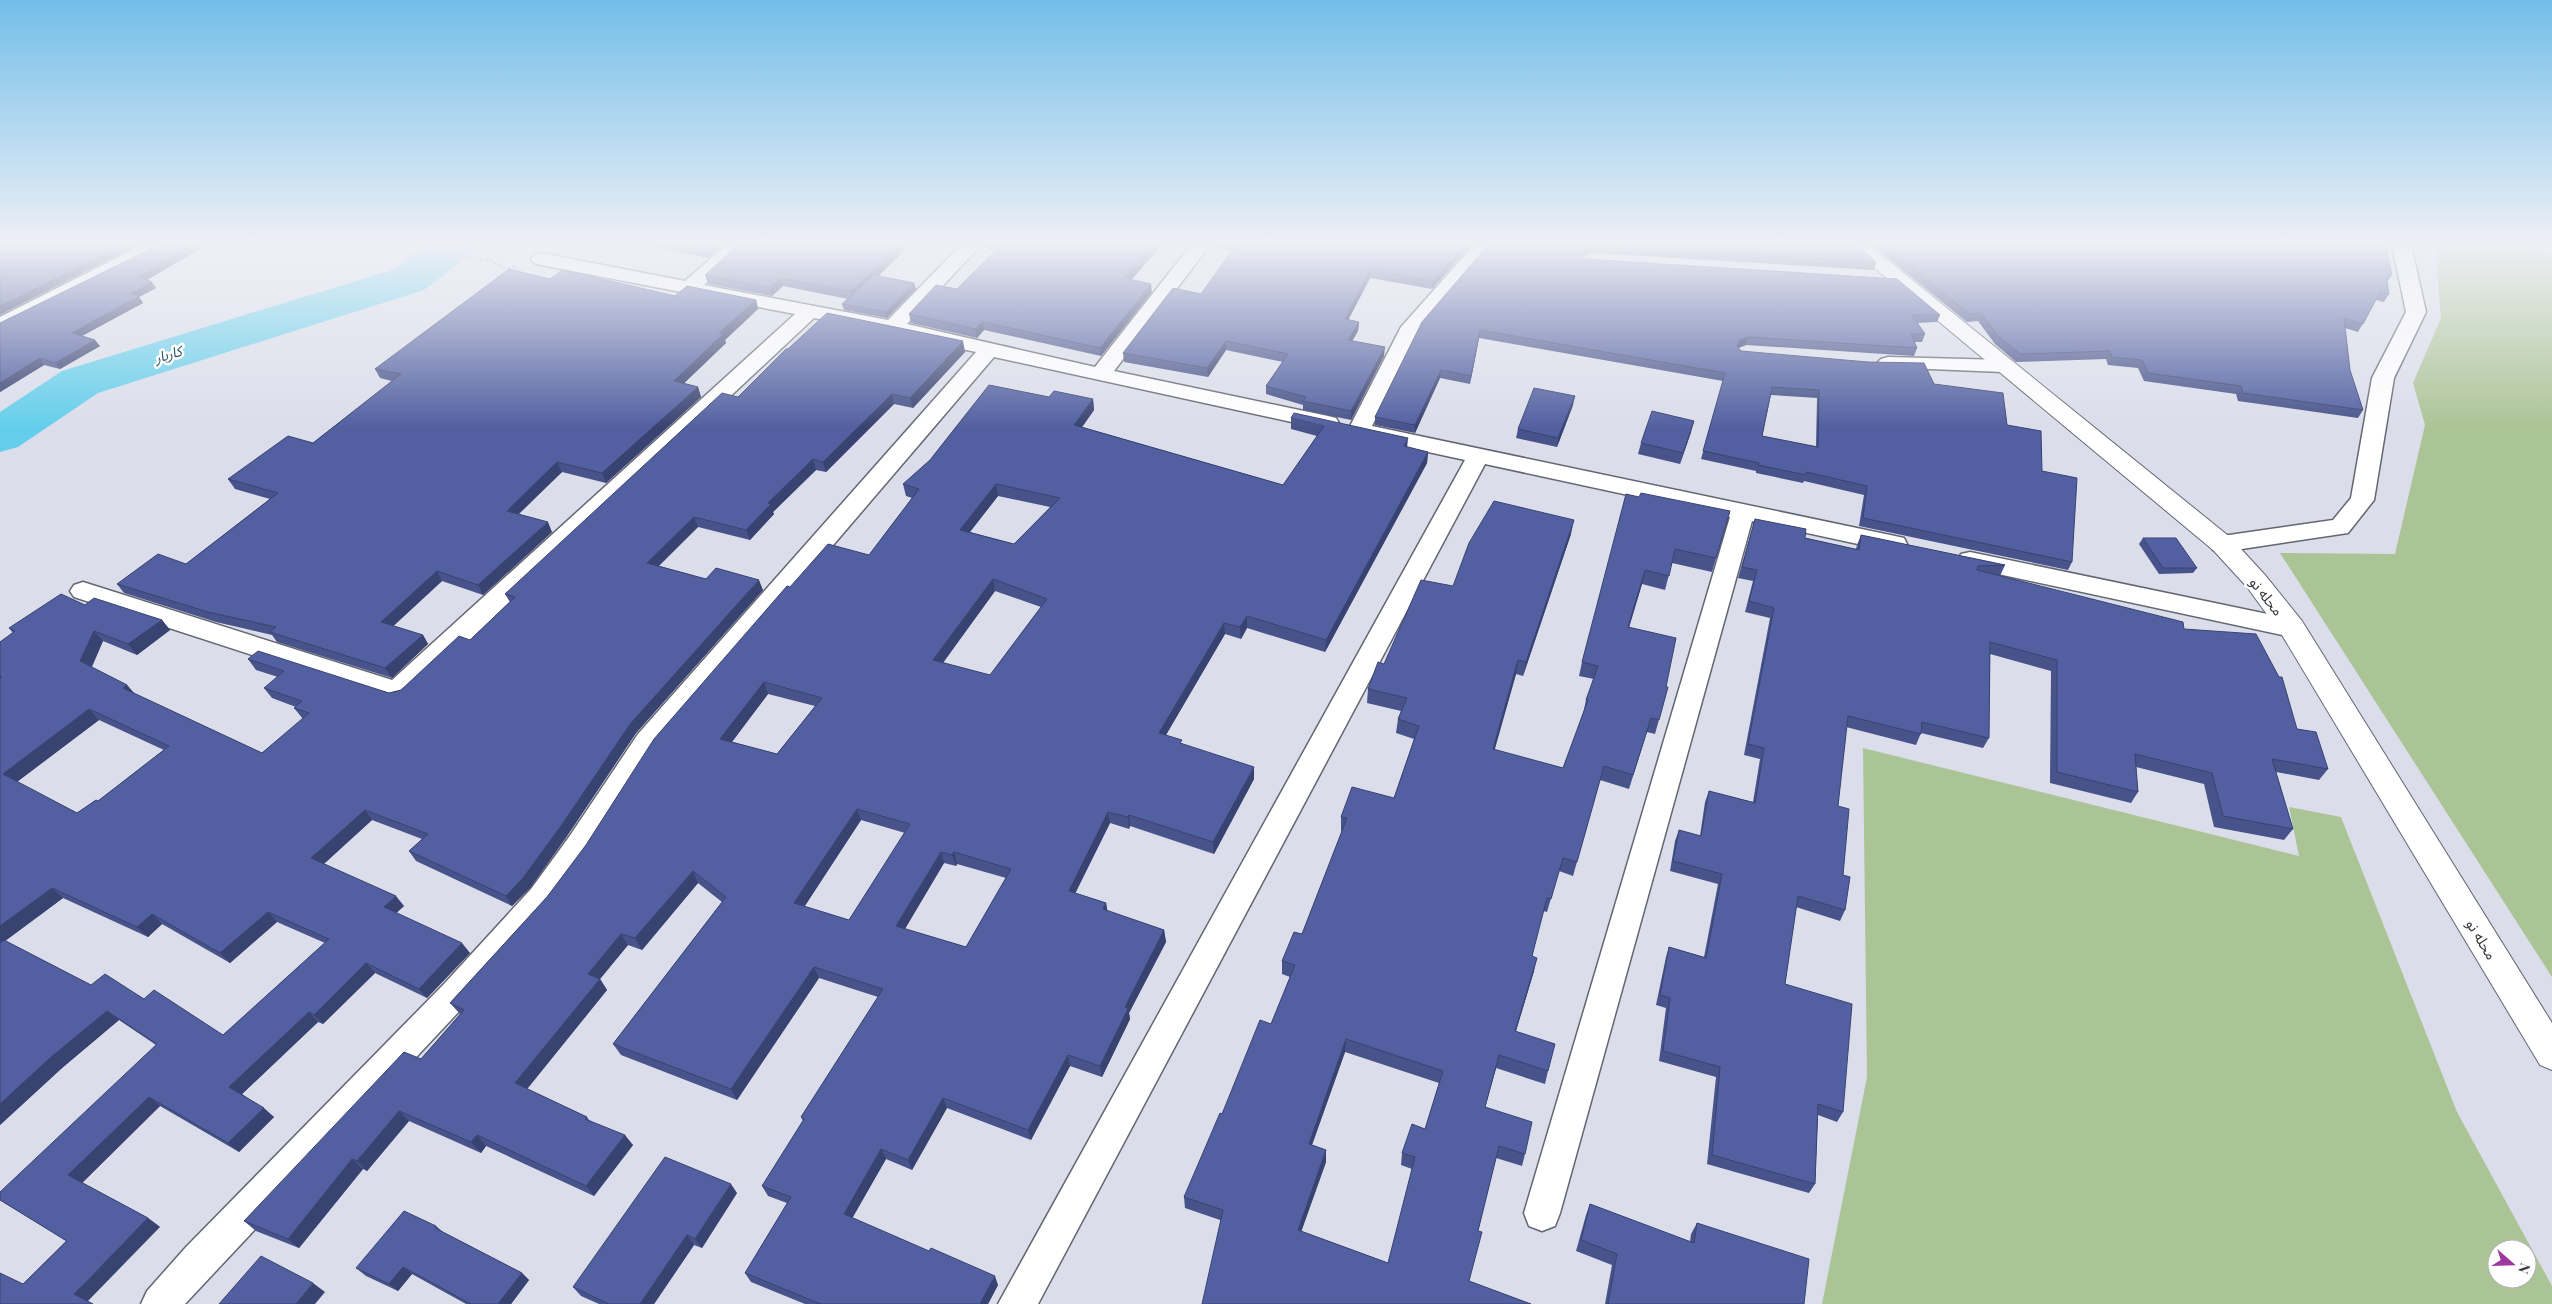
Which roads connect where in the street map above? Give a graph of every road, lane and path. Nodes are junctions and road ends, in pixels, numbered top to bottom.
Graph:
1 (38, 306) edge
2 (783, 306) edge
3 (913, 306) edge
4 (1153, 306) edge
5 (1429, 306) edge
6 (1931, 306) edge
7 (2415, 306) edge
8 (810, 311) junction
9 (0, 325) edge
10 (893, 327) junction
11 (990, 350) junction
12 (1865, 362) edge
13 (2003, 366) junction
14 (1100, 375) junction
15 (1359, 430) junction
16 (1478, 456) junction
17 (1743, 512) junction
18 (2222, 544) junction
19 (1916, 549) edge
20 (1945, 555) edge
21 (83, 591) dead end
22 (2292, 628) junction
23 (2552, 1054) edge
24 (1542, 1213) dead end
25 (160, 1304) edge
26 (1016, 1304) edge

1 - 9 street
2 - 8 street
3 - 10 street
4 - 14 street
5 - 15 street
6 - 13 street, محله نو
7 - 18 street
8 - 10 street
8 - 21 street
10 - 11 street
11 - 14 street
11 - 25 street
12 - 13 street
13 - 18 street, محله نو
14 - 15 street
15 - 16 street
16 - 17 street
16 - 26 street
17 - 19 street
17 - 24 street
18 - 22 street, محله نو
20 - 22 street
22 - 23 street, محله نو

